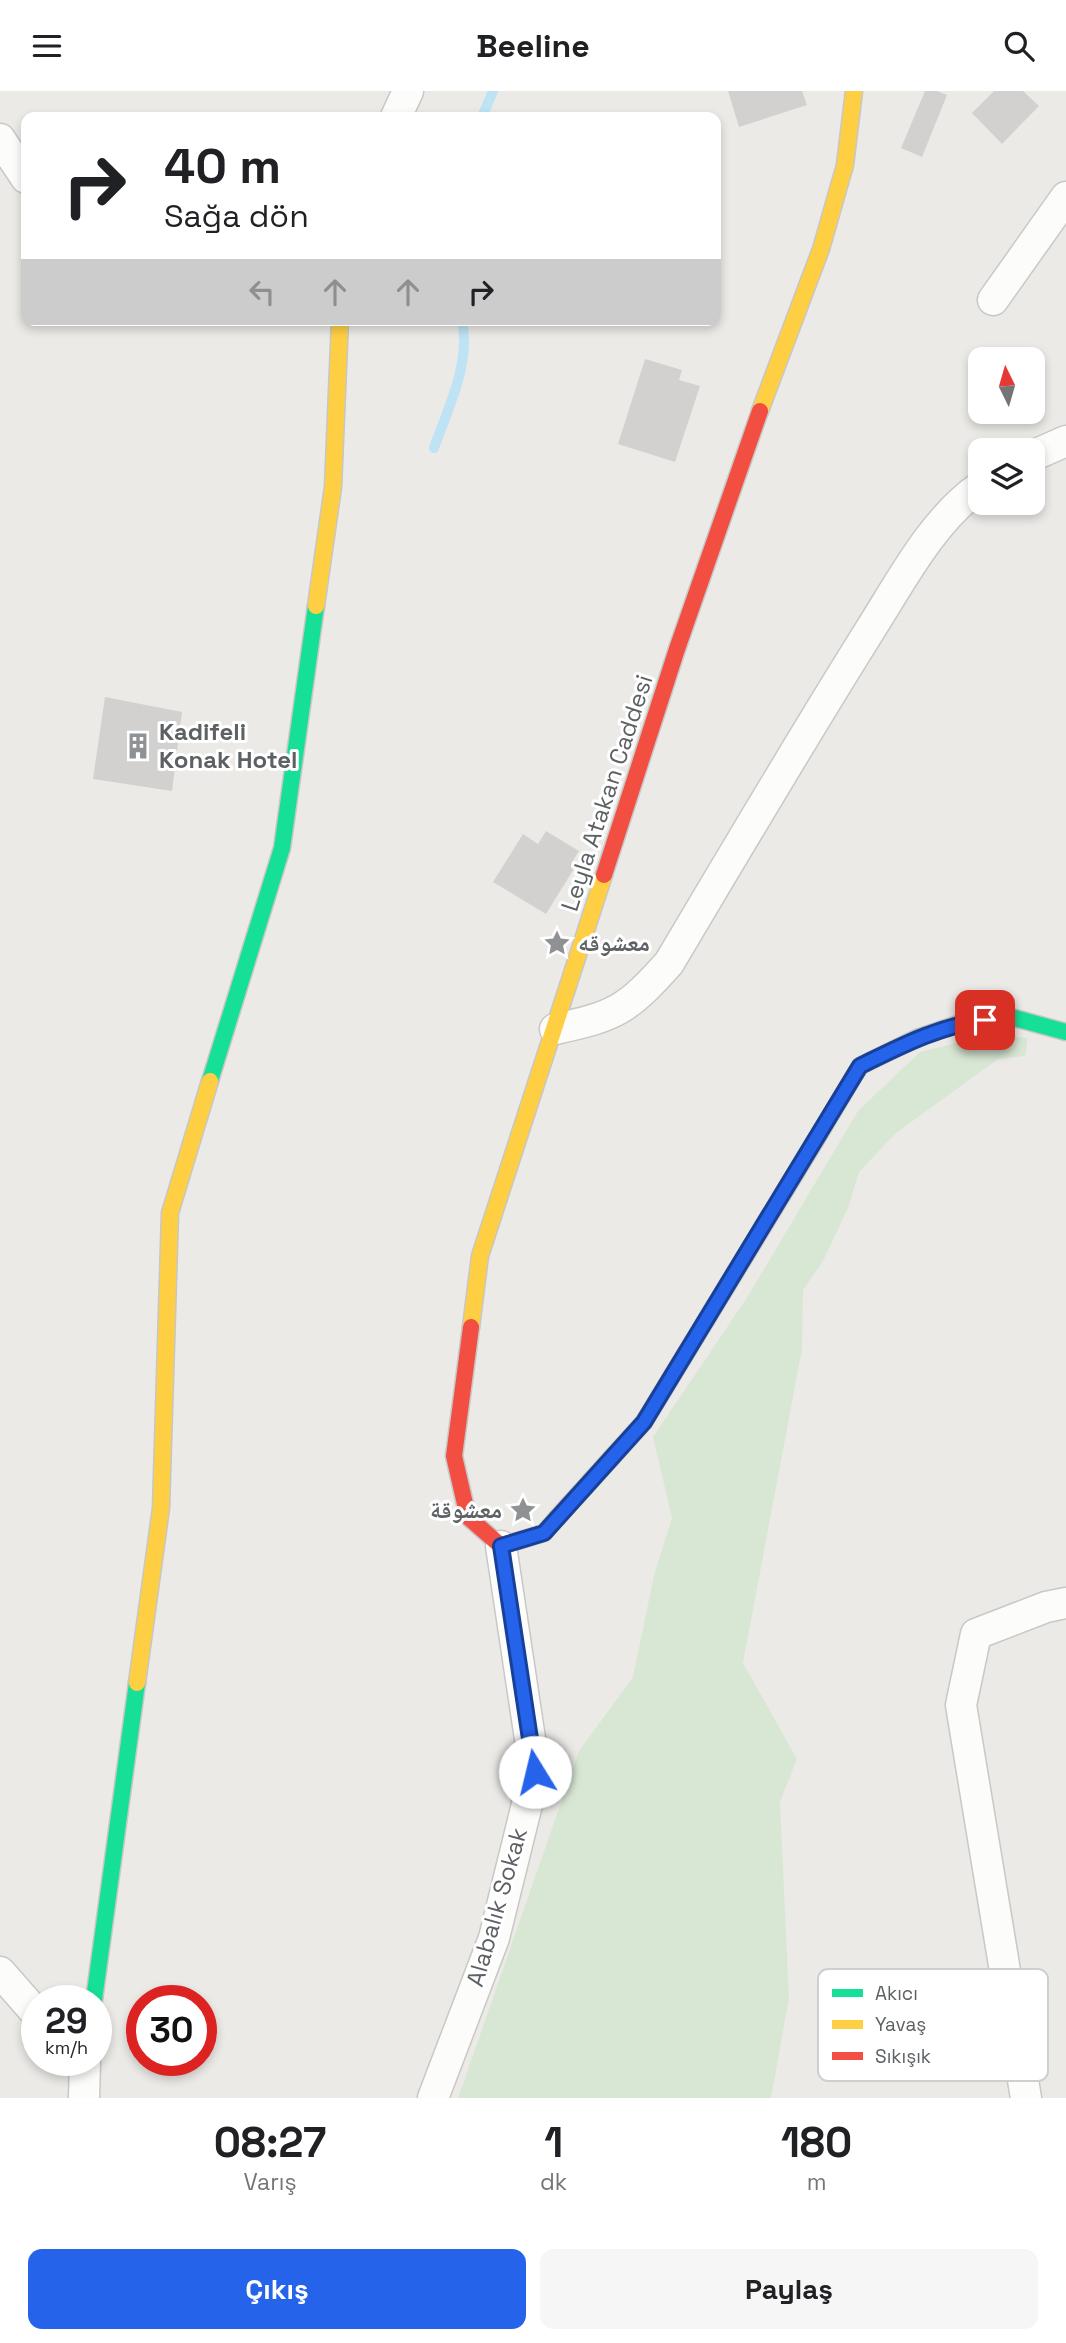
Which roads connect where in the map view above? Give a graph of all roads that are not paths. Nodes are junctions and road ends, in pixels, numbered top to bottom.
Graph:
1 (408, 91) edge
2 (854, 91) edge
3 (398, 112) edge
4 (0, 139) edge
5 (21, 170) edge
6 (1066, 197) edge
7 (993, 300) dead end
8 (340, 326) edge
9 (1066, 441) edge
10 (1045, 450) edge
11 (968, 498) edge
12 (555, 1029) junction
13 (1066, 1032) edge
14 (501, 1546) junction
15 (1066, 1603) edge
16 (1005, 1969) edge
17 (0, 1972) edge
18 (96, 1985) edge
19 (21, 1996) edge
20 (83, 2076) edge
21 (84, 2098) edge
22 (433, 2098) edge

1 - 3 street
2 - 12 main road, Leyla Atakan Caddesi
4 - 5 street
6 - 7 street
8 - 18 main road
9 - 10 street
11 - 12 street
12 - 14 main road, Leyla Atakan Caddesi
13 - 14 main road
14 - 22 street, Alabalık Sokak
15 - 16 street
17 - 19 street
20 - 21 street

